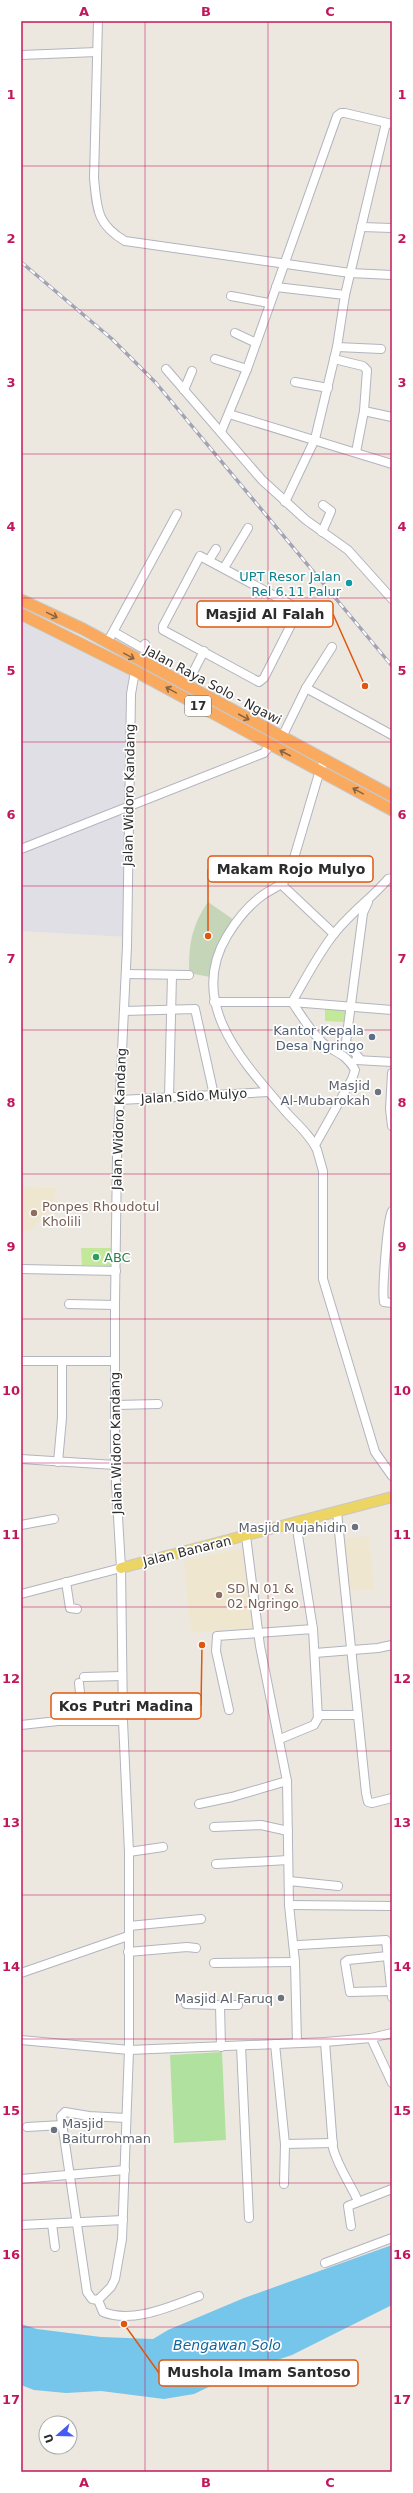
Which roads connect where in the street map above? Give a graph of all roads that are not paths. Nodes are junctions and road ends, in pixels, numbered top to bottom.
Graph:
1 (98, 21) edge
2 (97, 52) junction
3 (21, 55) edge
4 (389, 124) edge
5 (361, 227) junction
6 (392, 228) edge
7 (284, 264) junction
8 (350, 273) junction
9 (392, 275) edge
10 (276, 287) junction
11 (345, 295) junction
12 (231, 296) dead end
13 (269, 304) junction
14 (235, 333) dead end
15 (256, 343) junction
16 (337, 347) junction
17 (381, 349) dead end
18 (216, 359) dead end
19 (334, 359) junction
20 (166, 369) dead end
21 (247, 369) junction
22 (192, 371) dead end
23 (295, 382) dead end
24 (328, 388) junction
25 (184, 390) junction
26 (364, 411) junction
27 (229, 414) junction
28 (392, 417) edge
29 (222, 432) junction
30 (315, 439) junction
31 (356, 452) junction
32 (392, 464) edge
33 (285, 502) junction
34 (323, 505) dead end
35 (177, 514) dead end
36 (248, 528) dead end
37 (322, 532) junction
38 (216, 549) dead end
39 (209, 560) junction
40 (224, 568) junction
41 (392, 599) edge
42 (21, 600) edge
43 (21, 614) edge
44 (114, 632) junction
45 (107, 643) junction
46 (145, 644) dead end
47 (332, 646) dead end
48 (204, 651) junction
49 (135, 671) junction
50 (186, 686) junction
51 (306, 688) junction
52 (392, 735) edge
53 (282, 737) junction
54 (270, 745) junction
55 (326, 759) junction
56 (320, 770) junction
57 (392, 796) edge
58 (128, 806) junction
59 (392, 810) edge
60 (21, 849) edge
61 (392, 878) edge
62 (282, 885) junction
63 (368, 901) junction
64 (334, 934) junction
65 (126, 974) junction
66 (172, 975) junction
67 (188, 975) dead end
68 (214, 1002) junction
69 (292, 1002) junction
70 (351, 1006) junction
71 (392, 1010) edge
72 (124, 1011) junction
73 (171, 1011) junction
74 (360, 1059) junction
75 (350, 1062) junction
76 (392, 1062) edge
77 (392, 1073) edge
78 (268, 1092) junction
79 (214, 1095) junction
80 (169, 1097) junction
81 (120, 1100) junction
82 (392, 1126) edge
83 (315, 1145) junction
84 (392, 1211) edge
85 (21, 1269) edge
86 (116, 1271) junction
87 (392, 1302) edge
88 (69, 1304) dead end
89 (115, 1305) junction
90 (21, 1361) edge
91 (115, 1361) junction
92 (62, 1362) junction
93 (116, 1404) junction
94 (158, 1404) dead end
95 (21, 1459) edge
96 (58, 1462) junction
97 (116, 1465) junction
98 (392, 1476) edge
99 (392, 1497) edge
100 (337, 1512) junction
101 (54, 1519) dead end
102 (296, 1523) junction
103 (21, 1525) edge
104 (246, 1536) junction
105 (121, 1568) junction
106 (66, 1582) junction
107 (21, 1594) edge
108 (77, 1609) dead end
109 (312, 1629) junction
110 (258, 1633) junction
111 (392, 1645) edge
112 (352, 1650) junction
113 (315, 1653) junction
114 (122, 1676) junction
115 (229, 1710) dead end
116 (318, 1715) junction
117 (358, 1715) junction
118 (82, 1721) junction
119 (123, 1721) junction
120 (21, 1725) edge
121 (280, 1739) junction
122 (287, 1781) junction
123 (392, 1798) edge
124 (199, 1804) dead end
125 (214, 1828) dead end
126 (288, 1831) junction
127 (163, 1847) dead end
128 (128, 1852) junction
129 (288, 1860) junction
130 (216, 1864) dead end
131 (289, 1881) junction
132 (338, 1886) dead end
133 (289, 1906) junction
134 (392, 1906) edge
135 (201, 1920) dead end
136 (129, 1926) junction
137 (128, 1936) junction
138 (389, 1940) edge
139 (298, 1945) dead end
140 (196, 1948) dead end
141 (128, 1952) junction
142 (388, 1956) junction
143 (295, 1962) junction
144 (214, 1963) dead end
145 (21, 1973) edge
146 (391, 1994) edge
147 (186, 2004) dead end
148 (220, 2005) junction
149 (238, 2005) dead end
150 (392, 2033) edge
151 (372, 2038) junction
152 (21, 2040) edge
153 (325, 2042) junction
154 (297, 2043) junction
155 (275, 2044) junction
156 (241, 2046) junction
157 (221, 2047) junction
158 (129, 2050) junction
159 (392, 2083) edge
160 (125, 2118) junction
161 (62, 2125) junction
162 (27, 2127) dead end
163 (333, 2142) junction
164 (284, 2144) junction
165 (125, 2170) junction
166 (68, 2177) junction
167 (21, 2179) edge
168 (284, 2184) dead end
169 (392, 2189) edge
170 (358, 2201) junction
171 (249, 2218) dead end
172 (123, 2220) junction
173 (76, 2222) junction
174 (52, 2224) junction
175 (21, 2225) edge
176 (351, 2226) dead end
177 (392, 2238) edge
178 (55, 2247) dead end
179 (325, 2263) dead end
180 (199, 2296) dead end
181 (98, 2300) junction

1 - 2 street
2 - 3 street
2 - 7 street
4 - 5 street
4 - 7 street
5 - 6 street
5 - 8 street
7 - 8 street
7 - 10 street
8 - 9 street
8 - 11 street
10 - 11 street
10 - 13 street
11 - 16 street
12 - 13 street
13 - 15 street
14 - 15 street
15 - 21 street
16 - 17 street
16 - 19 street
18 - 21 street
19 - 24 street
19 - 26 street
20 - 25 street
21 - 27 street
22 - 25 street
23 - 24 street
24 - 30 street
25 - 29 street
26 - 28 street
26 - 31 street
27 - 29 street
27 - 30 street
29 - 33 street
30 - 31 street
30 - 33 street
31 - 32 street
33 - 37 street
34 - 37 street
35 - 44 street
36 - 40 street
37 - 41 street
38 - 39 street
39 - 40 street
39 - 48 street
40 - 48 street
42 -> 45 highway, Jalan Raya Solo - Ngawi / 17
43 - 49 highway, Jalan Raya Solo - Ngawi / 17
44 - 45 street
44 - 46 street
45 -> 50 highway, Jalan Raya Solo - Ngawi / 17
47 - 51 street
48 - 50 street
54 -> 49 highway, Jalan Raya Solo - Ngawi / 17
49 - 58 street, Jalan Widoro Kandang
50 -> 53 highway, Jalan Raya Solo - Ngawi / 17
51 - 52 street
51 - 53 street
53 - 55 highway, Jalan Raya Solo - Ngawi / 17
56 -> 54 highway, Jalan Raya Solo - Ngawi / 17
54 - 58 street
55 - 56 street
55 - 57 highway, Jalan Raya Solo - Ngawi / 17
59 -> 56 highway, Jalan Raya Solo - Ngawi / 17
56 - 62 street
58 - 60 street
58 - 65 street, Jalan Widoro Kandang
61 - 63 street
62 - 64 street
62 - 68 street
63 - 64 street
63 - 70 street
64 - 69 street
65 - 66 street
65 - 72 street, Jalan Widoro Kandang
66 - 67 street
66 - 73 street
68 - 69 street
68 - 78 street
69 - 70 street
69 - 75 street
70 - 71 street
70 - 74 street
72 - 73 street
72 - 81 street, Jalan Widoro Kandang
73 - 79 street
73 - 80 street
74 - 75 street
74 - 76 street
75 - 83 street
77 - 82 street
78 - 79 street, Jalan Sido Mulyo
78 - 83 street
79 - 80 street, Jalan Sido Mulyo
80 - 81 street, Jalan Sido Mulyo
81 - 86 street, Jalan Widoro Kandang
83 - 98 street
84 - 87 street
85 - 86 street
86 - 89 street, Jalan Widoro Kandang
88 - 89 street
89 - 91 street, Jalan Widoro Kandang
90 - 92 street
91 - 92 street
91 - 93 street, Jalan Widoro Kandang
92 - 96 street
93 - 94 street
93 - 97 street, Jalan Widoro Kandang
95 - 96 street
96 - 97 street
97 - 105 street, Jalan Widoro Kandang
99 - 100 main road, Jalan Banaran
100 - 102 main road, Jalan Banaran
100 - 112 street
101 - 103 street
102 - 104 main road, Jalan Banaran
102 - 109 street
104 - 105 main road, Jalan Banaran
104 - 110 street
105 - 106 street
105 - 114 street, Jalan Widoro Kandang
106 - 107 street
106 - 108 street
109 - 110 street
109 - 113 street
110 - 115 street
110 - 121 street
111 - 112 street
112 - 113 street
112 - 117 street
113 - 116 street
114 - 118 street
114 - 119 street, Jalan Widoro Kandang
116 - 117 street
116 - 121 street
117 - 123 street
118 - 119 street
118 - 120 street
119 - 128 street, Jalan Widoro Kandang
121 - 122 street
122 - 124 street
122 - 126 street
125 - 126 street
126 - 129 street
127 - 128 street
128 - 136 street, Jalan Widoro Kandang
129 - 130 street
129 - 131 street
131 - 132 street
131 - 133 street
133 - 134 street
133 - 143 street
135 - 136 street
136 - 137 street, Jalan Widoro Kandang
137 - 141 street, Jalan Widoro Kandang
137 - 145 street
138 - 139 street
138 - 142 street
140 - 141 street
141 - 158 street, Jalan Widoro Kandang
142 - 146 street
142 - 146 street
143 - 144 street
143 - 154 street
147 - 148 street
148 - 149 street
148 - 157 street
150 - 151 street
151 - 153 street
151 - 159 street
152 - 158 street
153 - 154 street
153 - 163 street
154 - 155 street
155 - 156 street
155 - 164 street
156 - 157 street
156 - 171 street
157 - 158 street
158 - 160 street, Jalan Widoro Kandang
160 - 161 street
160 - 165 street, Jalan Widoro Kandang
161 - 162 street
161 - 166 street
163 - 164 street
163 - 170 street
164 - 168 street
165 - 166 street
165 - 172 street, Jalan Widoro Kandang
166 - 167 street
166 - 173 street
169 - 170 street
170 - 176 street
172 - 173 street
172 - 181 street, Jalan Widoro Kandang
173 - 174 street
173 - 181 street
174 - 175 street
174 - 178 street
177 - 179 street
180 - 181 street

